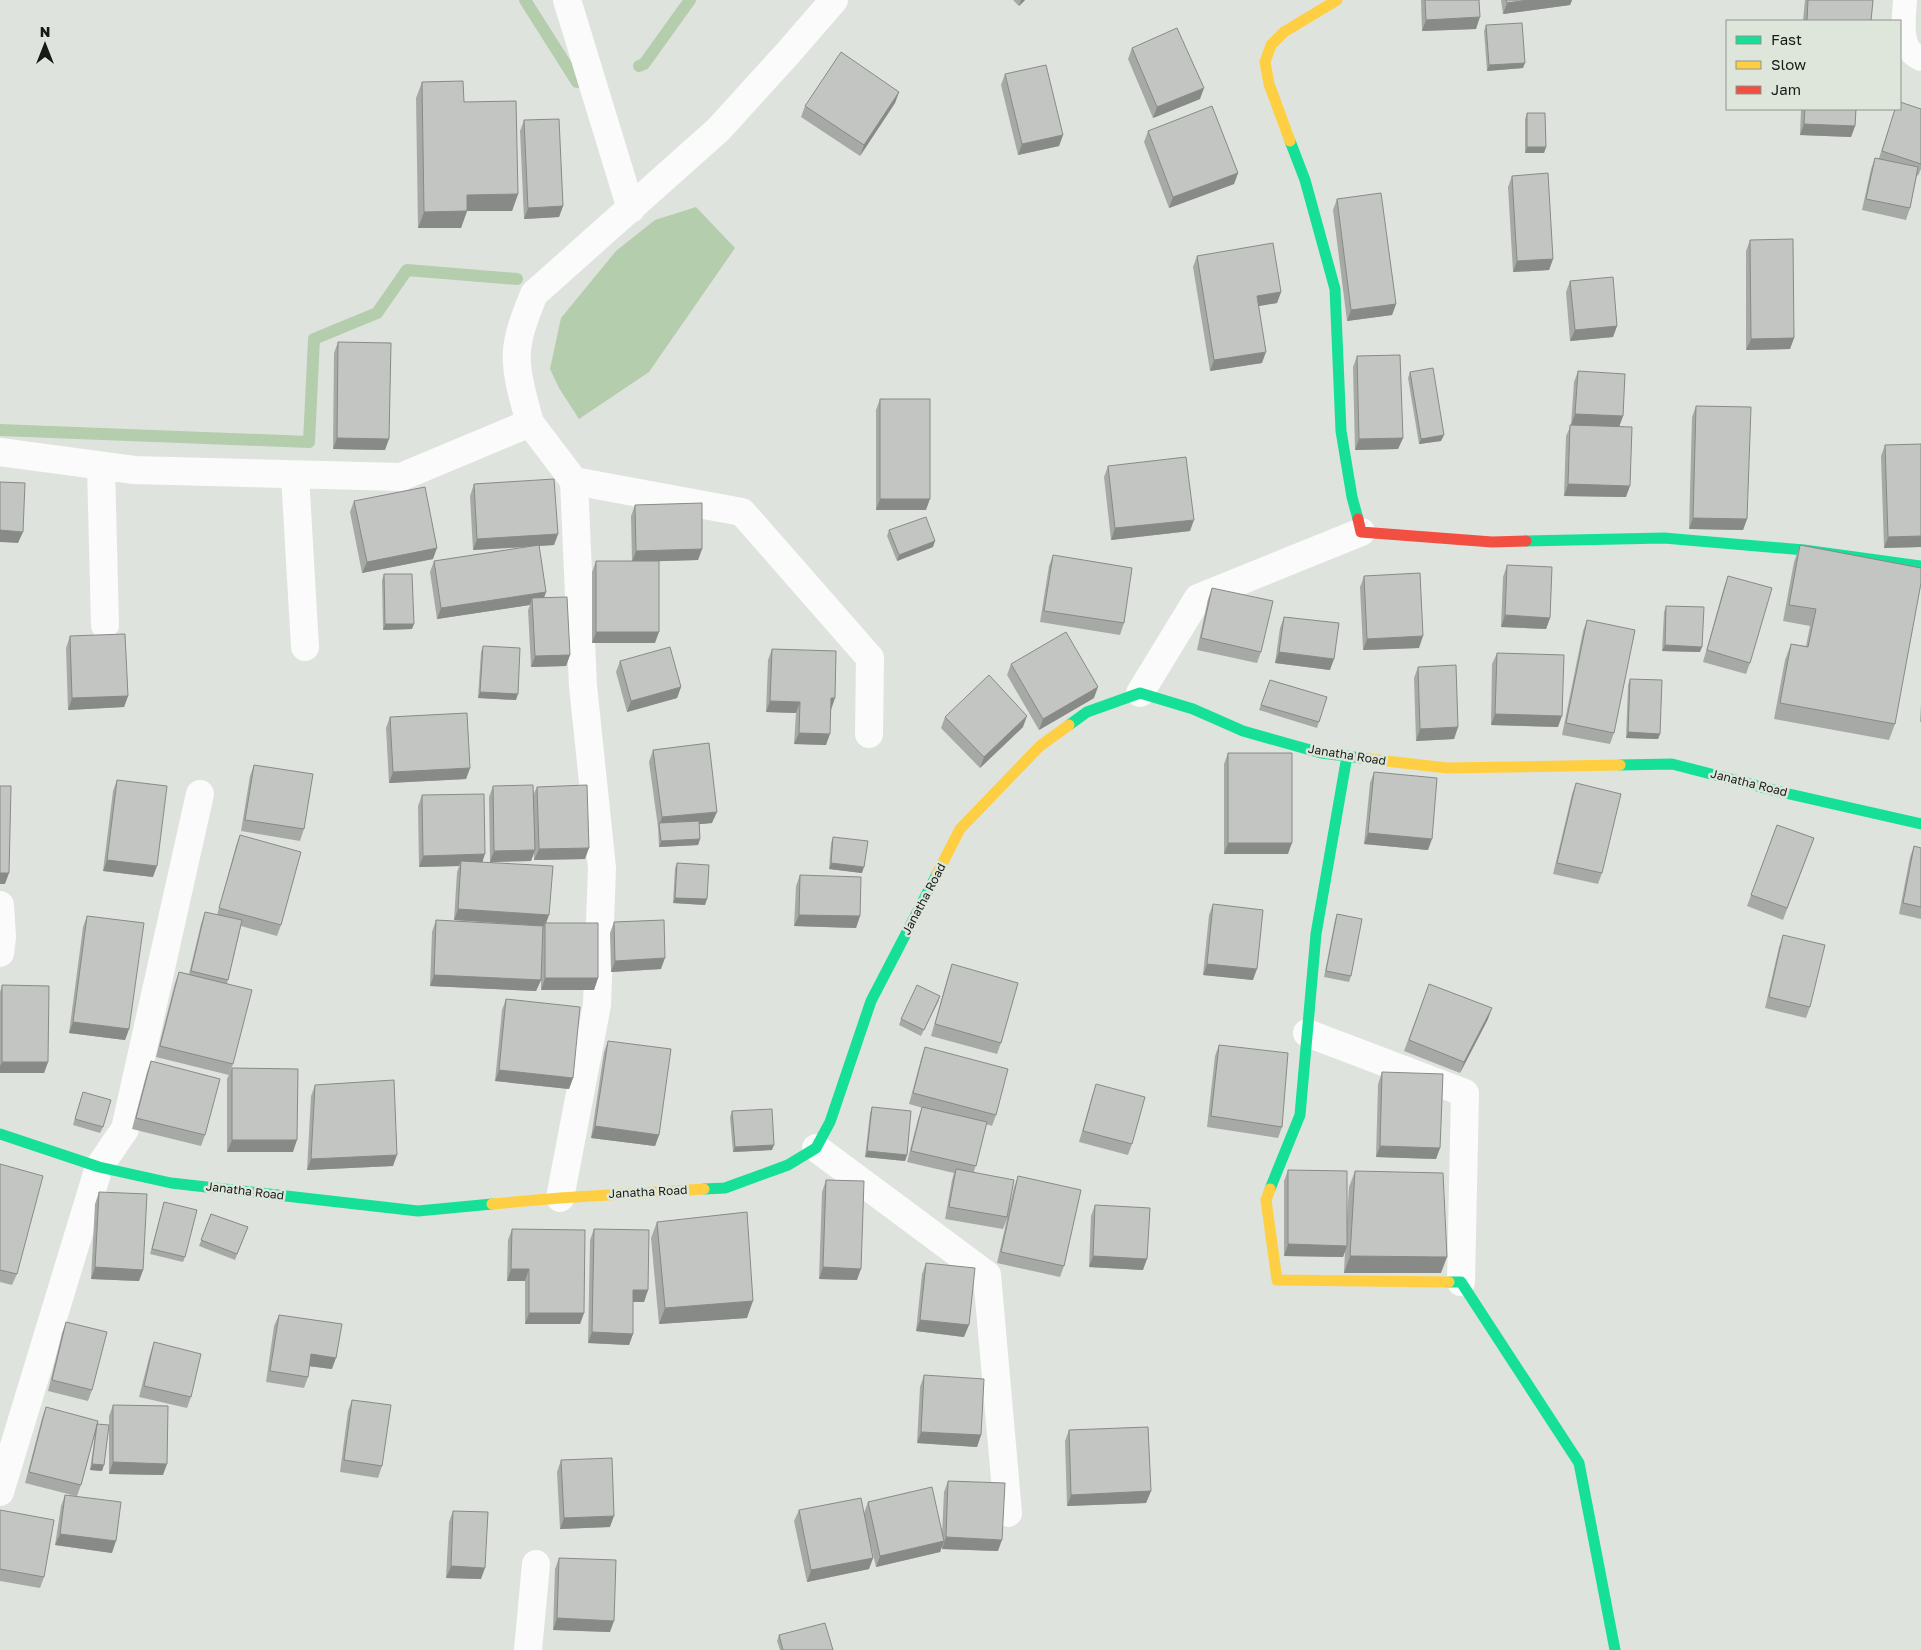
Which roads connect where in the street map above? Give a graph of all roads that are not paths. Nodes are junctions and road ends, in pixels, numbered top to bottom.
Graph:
1 (567, 0) edge
2 (834, 0) edge
3 (1337, 0) edge
4 (1905, 0) edge
5 (1921, 59) edge
6 (630, 209) junction
7 (530, 423) junction
8 (0, 452) edge
9 (101, 466) junction
10 (295, 475) junction
11 (574, 482) junction
12 (1361, 532) junction
13 (1921, 566) edge
14 (105, 625) dead end
15 (305, 647) dead end
16 (1140, 693) junction
17 (869, 734) dead end
18 (1347, 756) junction
19 (200, 794) dead end
20 (1921, 824) edge
21 (0, 905) edge
22 (0, 953) edge
23 (1307, 1033) junction
24 (0, 1134) edge
25 (816, 1148) junction
26 (99, 1167) junction
27 (560, 1198) junction
28 (1461, 1282) junction
29 (0, 1492) edge
30 (1008, 1514) dead end
31 (536, 1564) dead end
32 (528, 1650) edge
33 (1615, 1650) edge

1 - 6 street
2 - 6 street
3 - 12 street
4 - 5 lane
6 - 7 street
7 - 10 street
7 - 11 street
8 - 9 street
9 - 10 street
9 - 14 street
10 - 15 street
11 - 17 street
11 - 27 street
12 - 13 street
12 - 16 street
16 - 18 street, Janatha Road
16 - 25 street, Janatha Road
18 - 20 street, Janatha Road
18 - 23 street
19 - 26 street
21 - 22 street
23 - 28 street
23 - 28 street
24 - 26 street, Janatha Road
25 - 27 street, Janatha Road
25 - 30 street
26 - 27 street, Janatha Road
26 - 29 street
28 - 33 street
31 - 32 street

